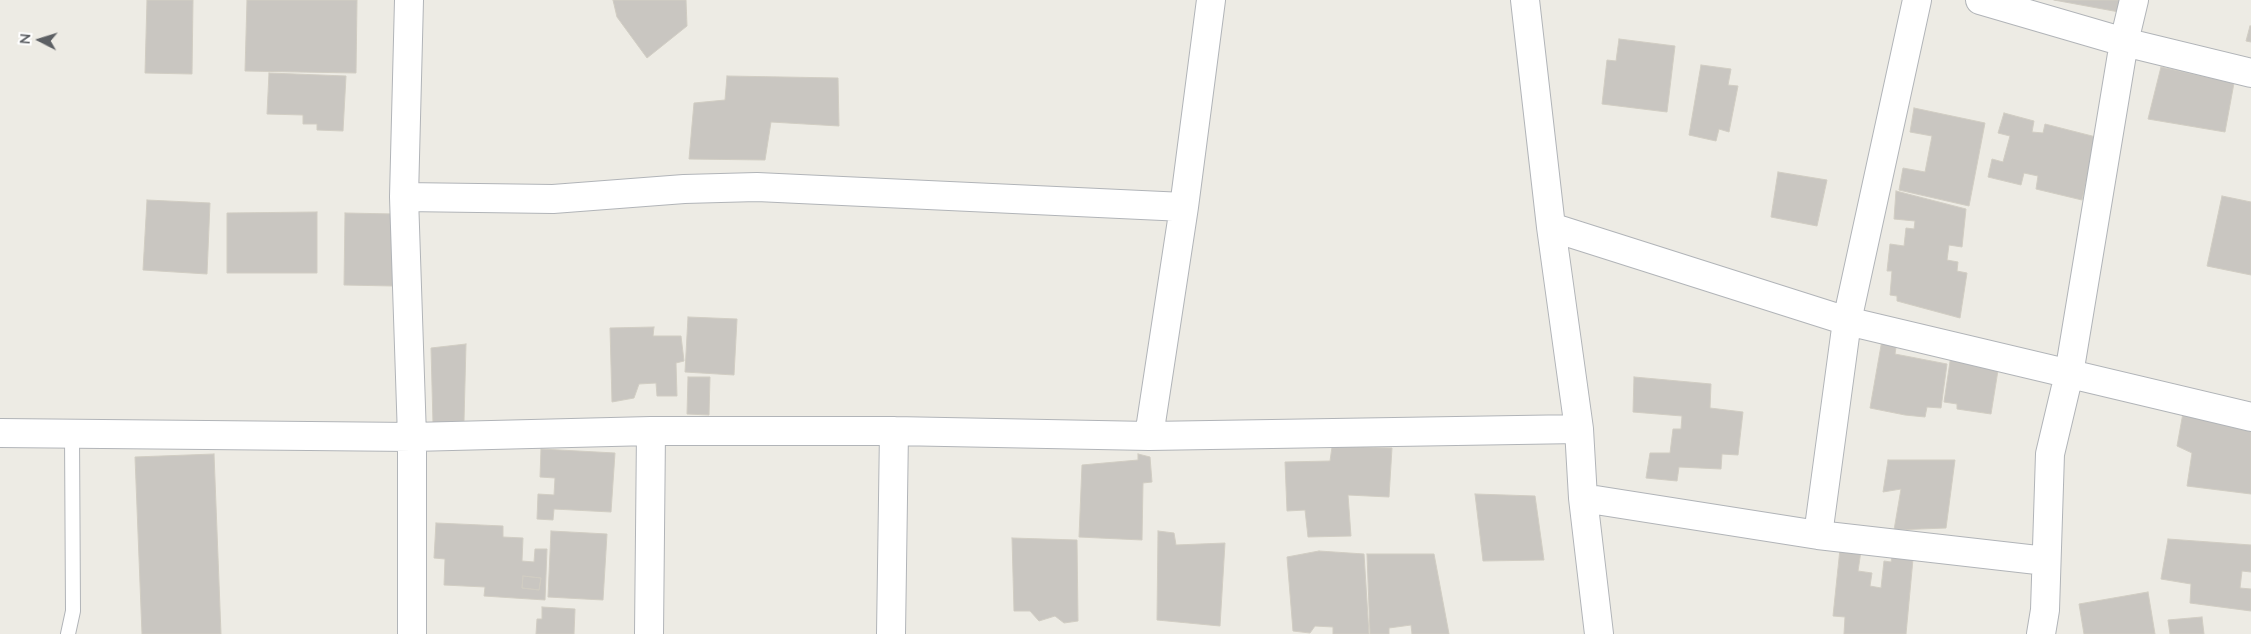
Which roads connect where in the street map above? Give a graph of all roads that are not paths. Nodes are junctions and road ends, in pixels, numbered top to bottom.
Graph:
1 (408, 0) edge
2 (1212, 0) edge
3 (1525, 0) edge
4 (1917, 0) edge
5 (1980, 0) edge
6 (2134, 0) edge
7 (2124, 42) junction
8 (2251, 73) edge
9 (404, 198) junction
10 (1184, 207) junction
11 (1551, 227) junction
12 (1847, 321) junction
13 (2069, 374) junction
14 (2251, 417) edge
15 (1579, 429) junction
16 (651, 431) junction
17 (894, 431) junction
18 (0, 433) edge
19 (72, 434) junction
20 (412, 436) junction
21 (1149, 436) junction
22 (1583, 498) junction
23 (1818, 535) junction
24 (2046, 560) junction
25 (68, 634) edge
26 (412, 634) edge
27 (649, 634) edge
28 (891, 634) edge
29 (1599, 634) edge
30 (2041, 634) edge

1 - 9 street
2 - 10 street
3 - 11 street
4 - 12 street
5 - 7 street
6 - 7 street
7 - 8 street
7 - 13 street
9 - 10 street
9 - 20 street
10 - 21 street
11 - 12 street
11 - 15 street
12 - 13 street
12 - 23 street
13 - 14 street
13 - 24 street
15 - 21 street
15 - 22 street
16 - 17 street
16 - 20 street
16 - 27 street
17 - 21 street
17 - 28 street
18 - 19 street
19 - 20 street
19 - 25 lane
20 - 26 street
22 - 23 street
22 - 29 street
23 - 24 street
24 - 30 street

